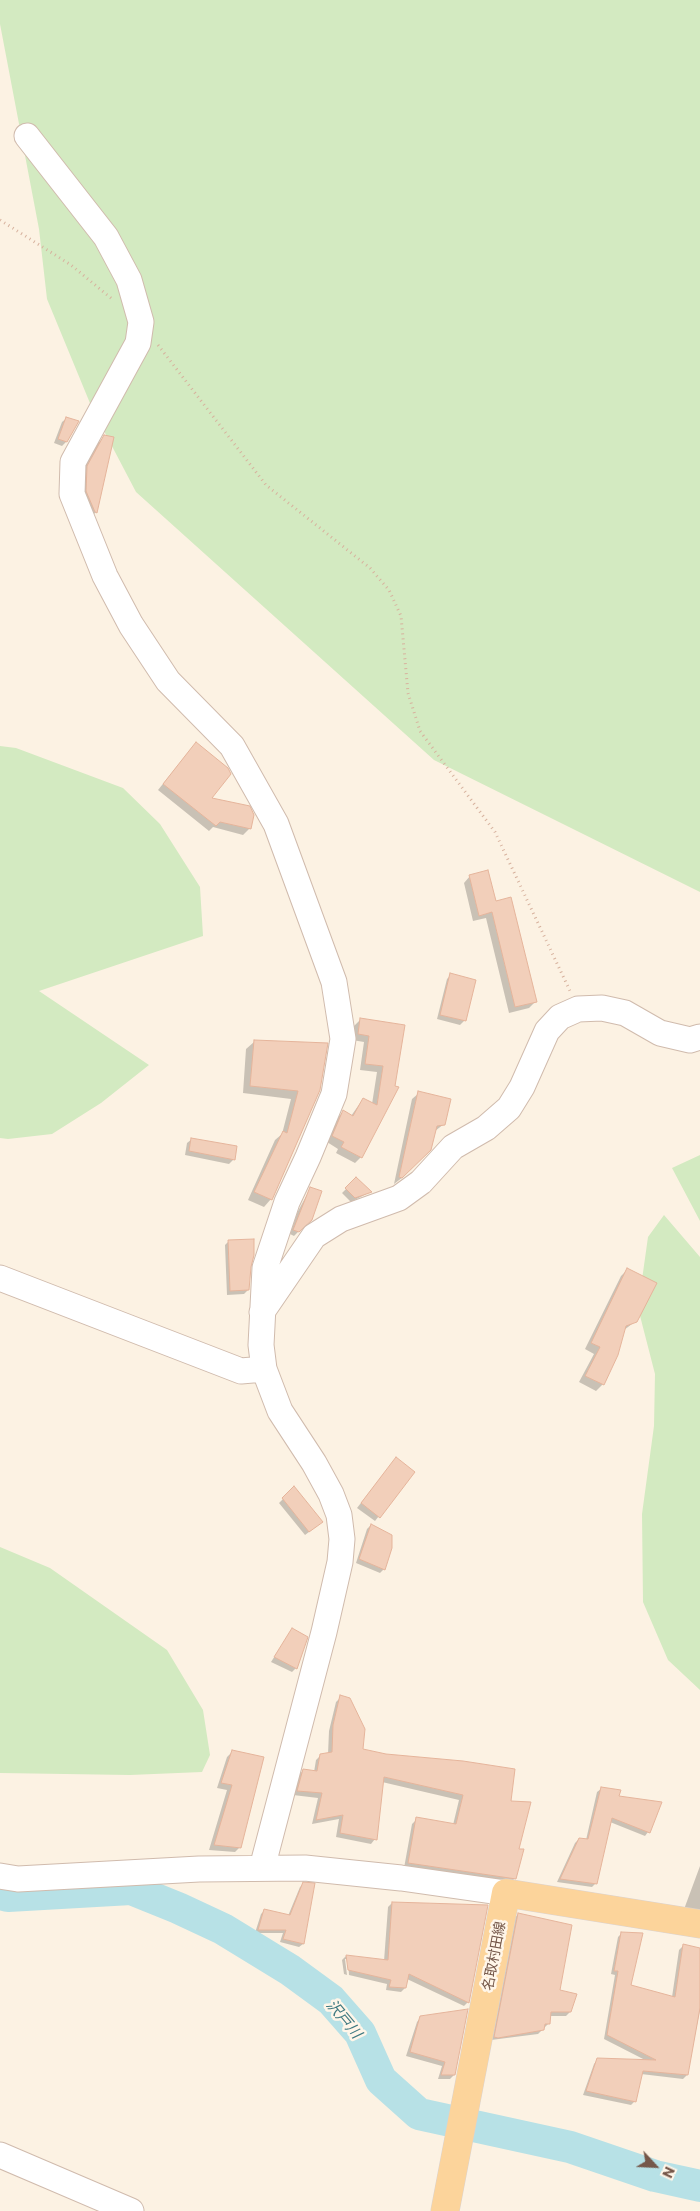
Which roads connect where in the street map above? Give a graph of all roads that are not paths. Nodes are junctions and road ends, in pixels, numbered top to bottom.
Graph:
1 (27, 136) dead end
2 (700, 1037) edge
3 (0, 1278) edge
4 (262, 1312) junction
5 (264, 1370) junction
6 (262, 1868) junction
7 (0, 1876) edge
8 (506, 1893) junction
9 (700, 1924) edge
10 (0, 2156) edge
11 (131, 2211) edge
12 (445, 2211) edge

1 - 4 street
2 - 4 street
3 - 5 street
4 - 5 street
5 - 6 street
6 - 7 street
6 - 8 street
8 - 9 main road
8 - 12 main road, 名取村田線
10 - 11 street

